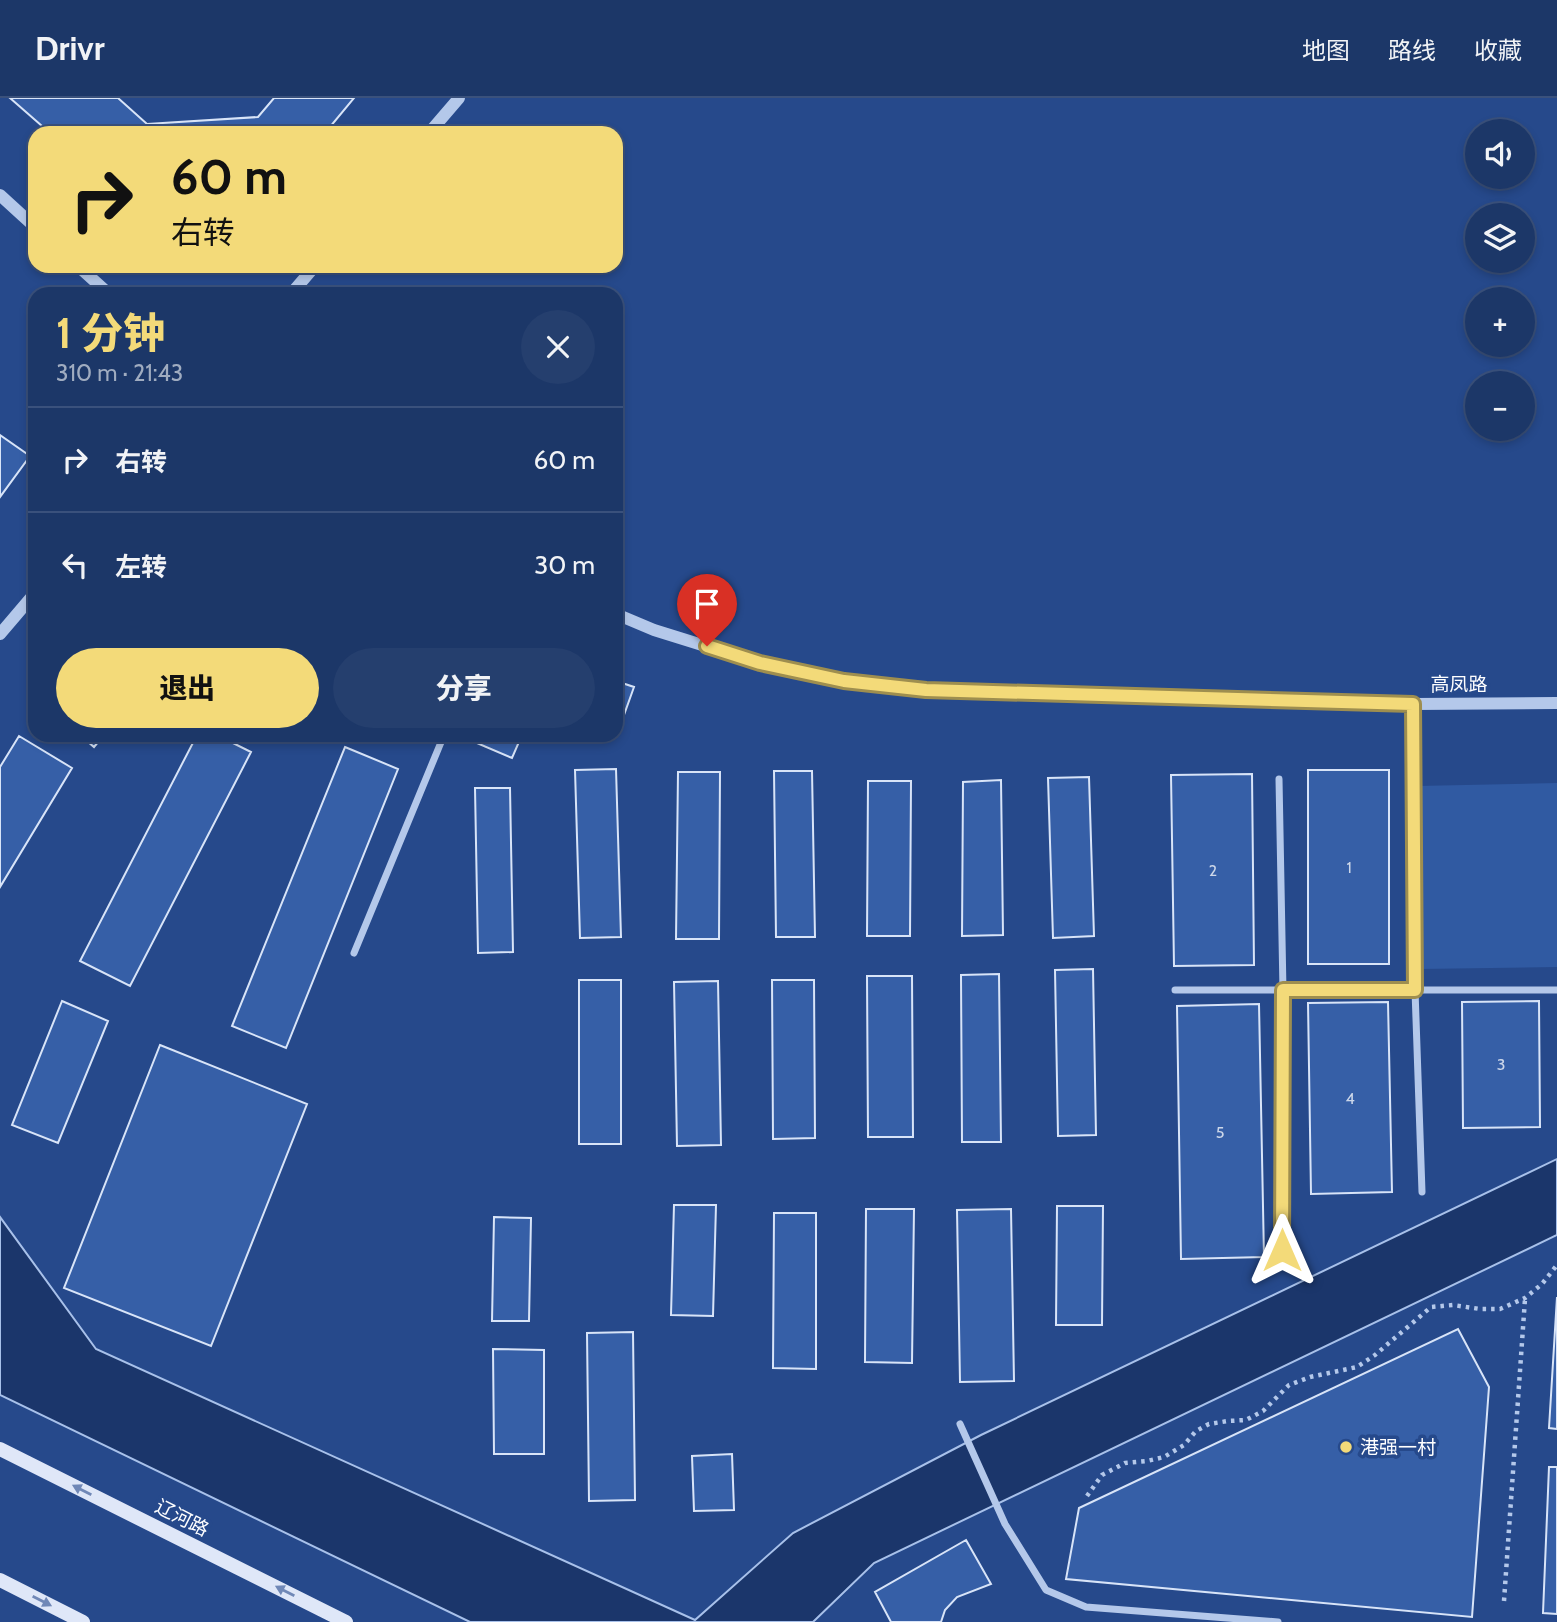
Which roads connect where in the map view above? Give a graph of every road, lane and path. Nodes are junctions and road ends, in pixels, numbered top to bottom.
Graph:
1 (459, 98) edge
2 (435, 126) edge
3 (0, 195) edge
4 (28, 221) edge
5 (86, 273) edge
6 (309, 273) edge
7 (100, 287) edge
8 (297, 287) edge
9 (28, 601) edge
10 (623, 617) edge
11 (0, 634) edge
12 (1557, 703) edge
13 (1413, 704) junction
14 (441, 742) edge
15 (1279, 779) dead end
16 (354, 953) dead end
17 (1175, 990) dead end
18 (1283, 990) junction
19 (1415, 990) junction
20 (1557, 990) edge
21 (1422, 1192) dead end
22 (1282, 1250) dead end
23 (1557, 1265) edge
24 (1525, 1298) junction
25 (960, 1424) dead end
26 (0, 1449) edge
27 (1087, 1496) dead end
28 (0, 1580) edge
29 (1504, 1601) dead end
30 (83, 1622) edge
31 (346, 1622) edge
32 (1278, 1622) edge

1 - 2 street
3 - 4 street
5 - 7 street
6 - 8 street
9 - 11 street
10 - 13 street, 高凤路
12 - 13 street, 高凤路
13 - 19 street
14 - 16 street
15 - 18 street
17 - 18 street
18 - 19 street
18 - 22 street
19 - 20 street
19 - 21 street
23 - 24 path
24 - 27 path
24 - 29 path
25 - 32 street
31 -> 26 main road, 辽河路
28 -> 30 main road

